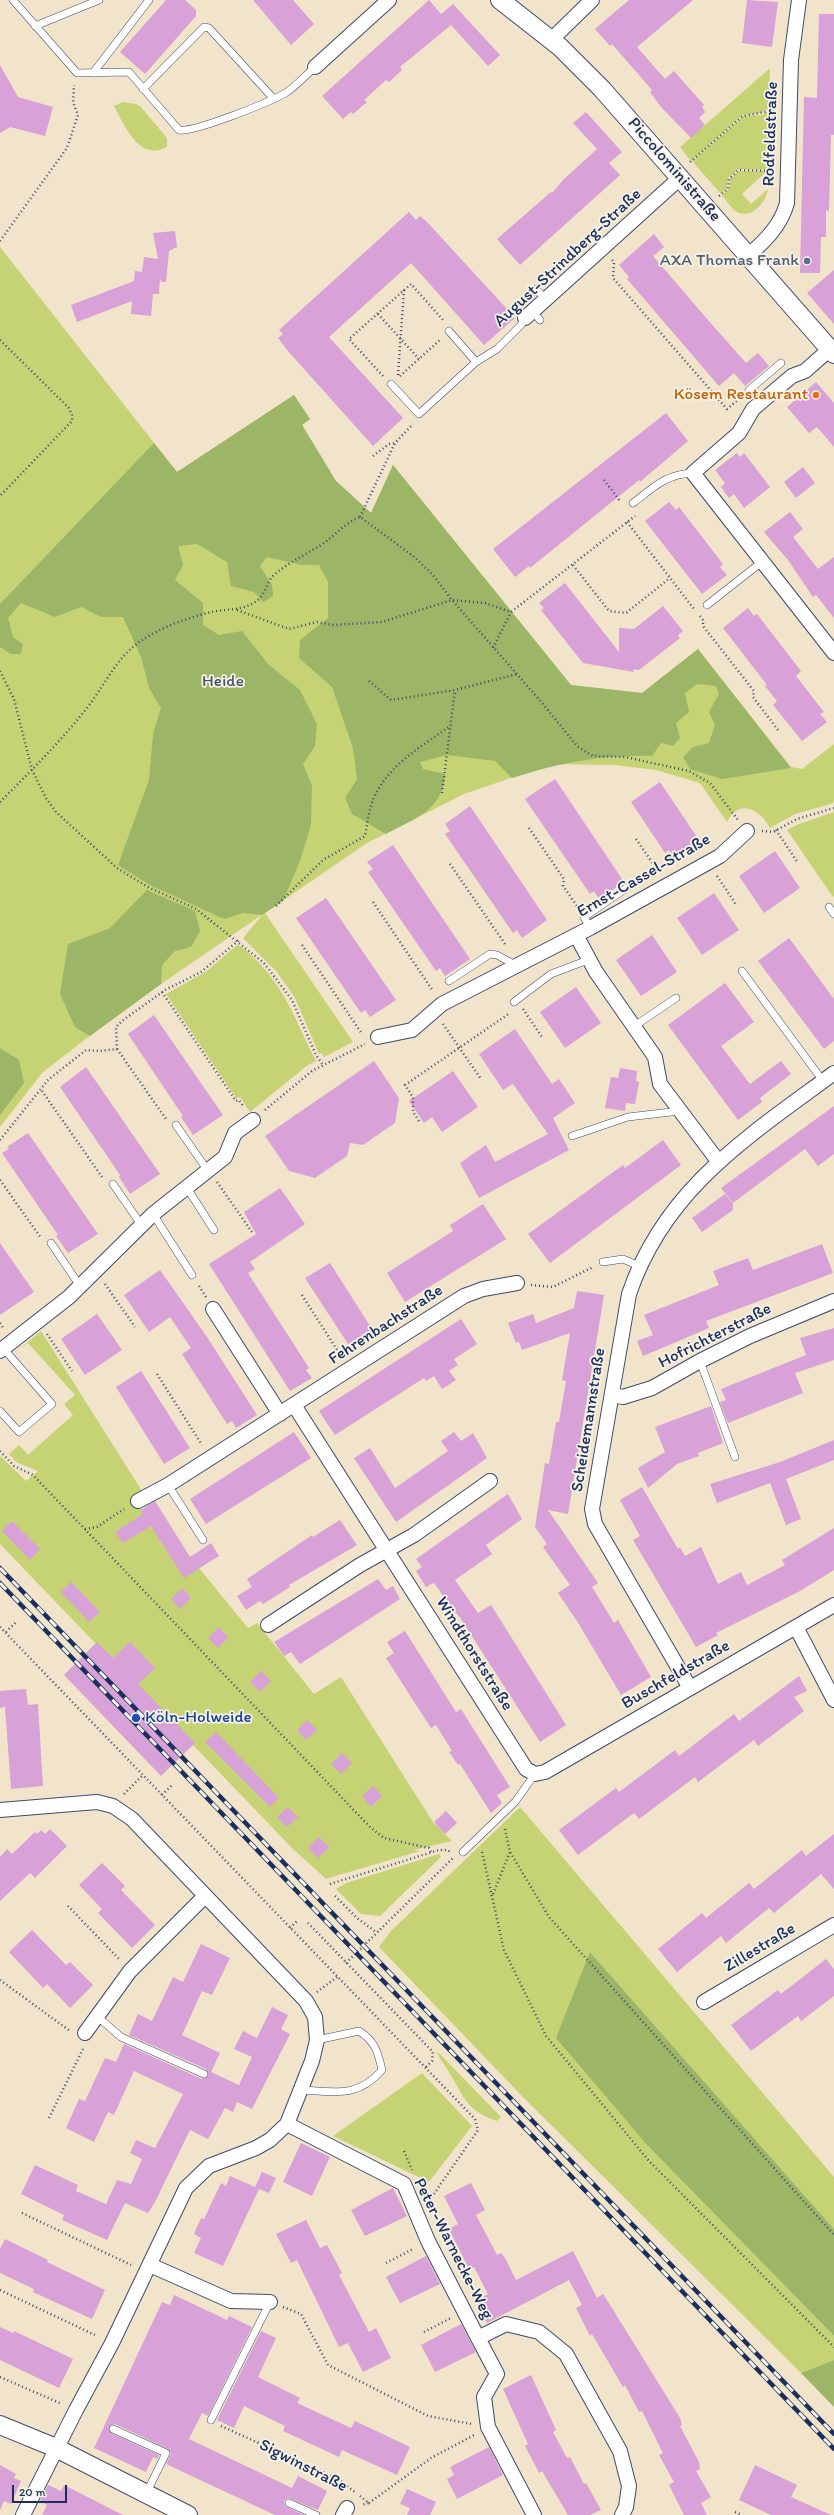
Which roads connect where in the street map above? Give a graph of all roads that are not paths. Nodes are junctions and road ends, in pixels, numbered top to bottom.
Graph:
1 (13, 0) edge
2 (99, 0) edge
3 (150, 0) edge
4 (389, 0) edge
5 (500, 0) edge
6 (592, 0) edge
7 (799, 0) edge
8 (35, 26) junction
9 (551, 40) junction
10 (315, 67) joint
11 (93, 73) junction
12 (143, 89) junction
13 (273, 98) junction
14 (681, 177) junction
15 (749, 255) junction
16 (546, 299) junction
17 (510, 313) dead end
18 (532, 316) joint
19 (449, 331) road end
20 (832, 352) edge
21 (476, 362) junction
22 (781, 363) dead end
23 (391, 384) road end
24 (770, 384) junction
25 (749, 390) road end
26 (694, 473) junction
27 (633, 503) dead end
28 (763, 561) junction
29 (707, 605) dead end
30 (834, 652) edge
31 (747, 831) road end
32 (628, 887) dead end
33 (829, 907) dead end
34 (834, 914) edge
35 (587, 922) junction
36 (576, 935) junction
37 (588, 960) junction
38 (517, 966) junction
39 (742, 971) dead end
40 (449, 981) dead end
41 (676, 998) dead end
42 (515, 1005) road end
43 (633, 1027) junction
44 (373, 1040) road end
45 (829, 1077) edge
46 (680, 1111) junction
47 (253, 1120) road end
48 (176, 1125) road end
49 (572, 1136) dead end
50 (718, 1161) junction
51 (208, 1171) junction
52 (113, 1184) road end
53 (187, 1188) junction
54 (153, 1214) junction
55 (142, 1226) junction
56 (214, 1230) dead end
57 (51, 1243) road end
58 (602, 1262) road end
59 (639, 1266) junction
60 (192, 1275) road end
61 (517, 1283) road end
62 (80, 1286) junction
63 (834, 1301) edge
64 (214, 1309) road end
65 (2, 1350) edge
66 (700, 1361) junction
67 (612, 1395) junction
68 (294, 1405) junction
69 (0, 1411) edge
70 (280, 1414) junction
71 (735, 1457) dead end
72 (490, 1481) dead end
73 (168, 1485) junction
74 (138, 1500) road end
75 (203, 1540) dead end
76 (387, 1550) junction
77 (834, 1605) edge
78 (268, 1624) dead end
79 (796, 1627) junction
80 (690, 1688) junction
81 (834, 1700) edge
82 (535, 1774) junction
83 (0, 1810) edge
84 (463, 1852) road end
85 (205, 1896) junction
86 (834, 1925) edge
87 (704, 2002) dead end
88 (98, 2017) junction
89 (85, 2032) road end
90 (317, 2040) junction
91 (204, 2074) dead end
92 (302, 2090) junction
93 (287, 2124) junction
94 (148, 2268) junction
95 (270, 2302) joint
96 (478, 2338) junction
97 (211, 2420) dead end
98 (0, 2425) edge
99 (113, 2429) dead end
100 (56, 2448) junction
101 (146, 2494) junction
102 (289, 2503) dead end
103 (23, 2515) edge
104 (188, 2515) edge
105 (316, 2515) edge
106 (534, 2515) edge
107 (622, 2515) edge

1 - 8 lane
2 - 8 lane
3 - 11 lane
4 - 10 street
5 - 9 street, Piccoloministraße
6 - 9 street
7 - 15 street, Rodfeldstraße
8 - 11 lane
9 - 14 street, Piccoloministraße
10 - 13 lane
11 - 12 lane
12 - 13 lane
12 - 13 lane
14 - 15 street, Piccoloministraße
14 - 16 street, August-Strindberg-Straße
15 - 20 street, Piccoloministraße
16 - 17 lane
16 - 18 street, August-Strindberg-Straße
18 - 21 lane, August-Strindberg-Straße
19 - 21 lane
20 - 24 street
21 - 23 lane, August-Strindberg-Straße
22 - 24 lane
24 - 25 lane
24 - 26 street
26 - 27 lane
26 - 28 street
28 - 29 lane
28 - 30 street
31 - 35 street, Ernst-Cassel-Straße
32 - 35 lane
33 - 34 lane
35 - 36 street, Ernst-Cassel-Straße
36 - 37 street, Ernst-Cassel-Straße
36 - 38 street, Ernst-Cassel-Straße
37 - 42 lane
37 - 43 street, Ernst-Cassel-Straße
38 - 40 lane
38 - 44 street, Ernst-Cassel-Straße
39 - 45 lane
41 - 43 lane
43 - 46 street, Ernst-Cassel-Straße
45 - 50 street, Scheidemannstraße
46 - 49 lane
46 - 50 street
47 - 51 street
48 - 51 lane
50 - 59 street, Scheidemannstraße
51 - 53 street
52 - 55 lane
53 - 54 street
53 - 56 lane
54 - 55 street
54 - 60 lane
55 - 62 street
57 - 62 lane
58 - 59 lane
59 - 67 street, Scheidemannstraße
61 - 68 street, Fehrenbachstraße
62 - 65 street
63 - 66 street, Hofrichterstraße
64 - 70 street
65 - 69 lane
66 - 67 street, Hofrichterstraße
66 - 71 lane
67 - 80 street, Scheidemannstraße
68 - 70 street, Fehrenbachstraße
68 - 76 street, Windthorststraße
70 - 73 street, Fehrenbachstraße
72 - 76 street
73 - 74 street, Fehrenbachstraße
73 - 75 lane
76 - 78 street
76 - 82 street, Windthorststraße
77 - 79 street, Buschfeldstraße
79 - 80 street, Buschfeldstraße
79 - 81 street
80 - 82 street, Buschfeldstraße
82 - 84 lane
83 - 85 street
85 - 88 street
85 - 90 street
86 - 87 street, Zillestraße
88 - 89 street
88 - 91 lane
90 - 92 street
90 - 92 lane
92 - 93 street
93 - 94 street
93 - 96 street, Peter-Warnecke-Weg
94 - 95 street
94 - 100 street
95 - 97 lane
96 - 106 street, Peter-Warnecke-Weg
96 - 107 street, Peter-Warnecke-Weg
98 - 100 street
99 - 101 lane
100 - 101 street
100 - 103 street
101 - 104 street
102 - 105 lane

